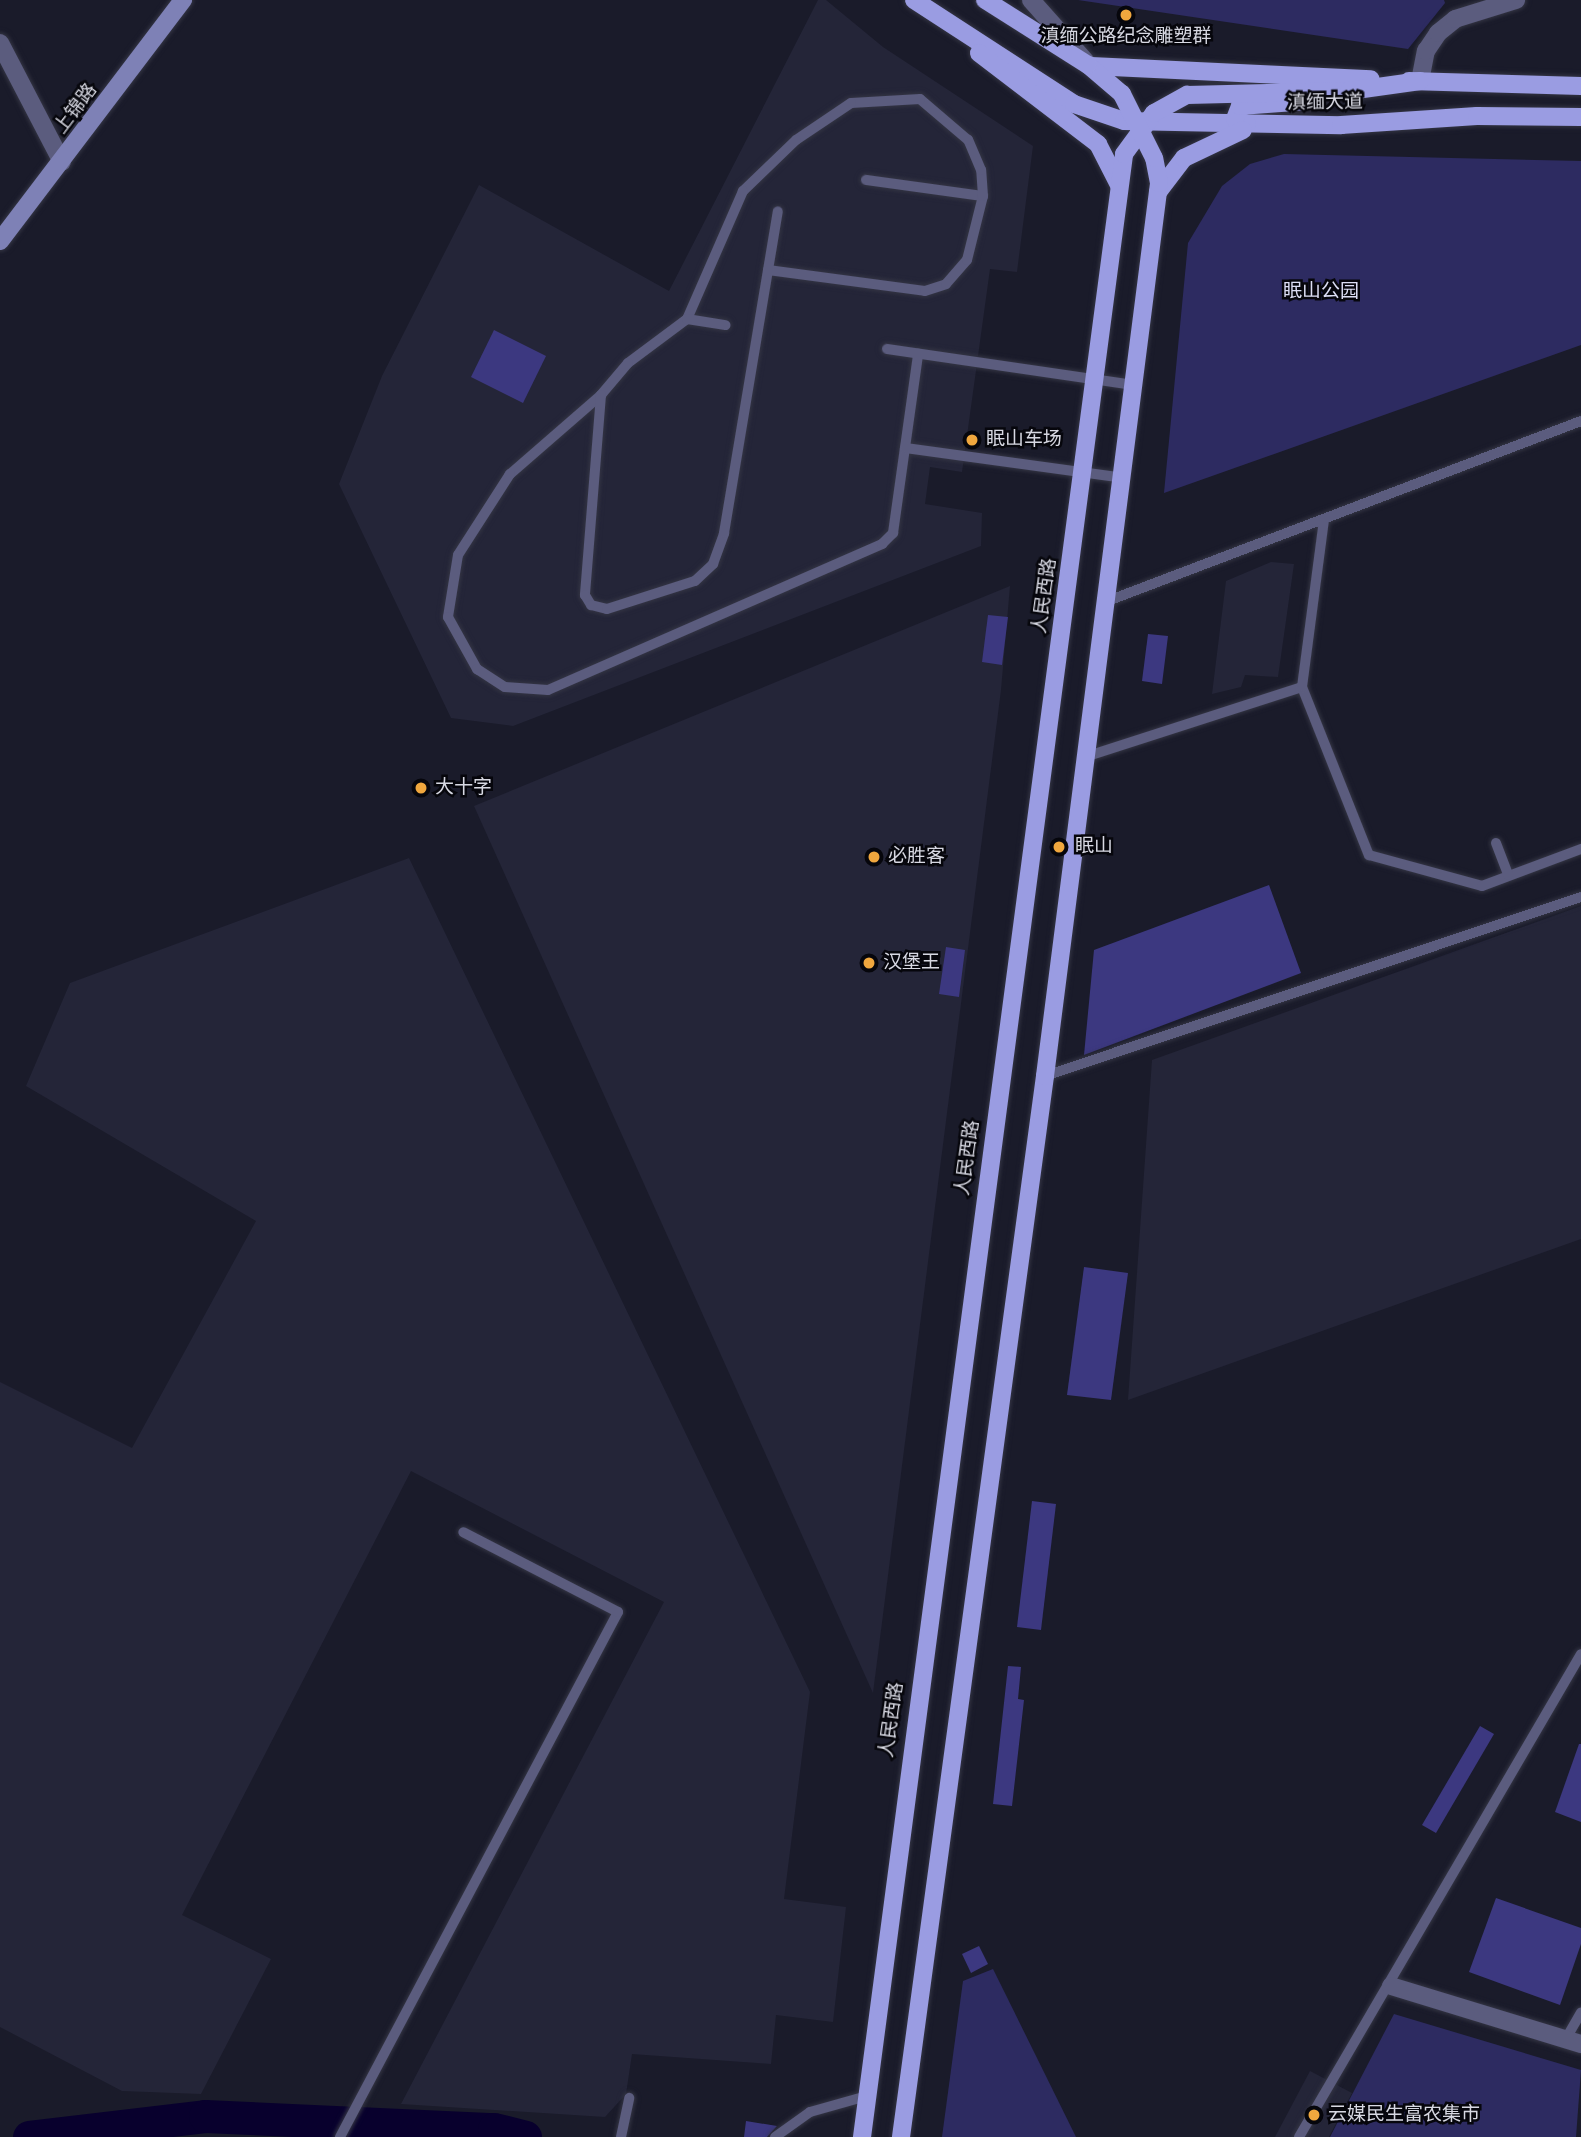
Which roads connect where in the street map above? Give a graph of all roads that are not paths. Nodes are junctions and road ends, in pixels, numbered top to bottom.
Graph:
1 (183, 0) edge
2 (901, 0) edge
3 (914, 0) edge
4 (985, 0) edge
5 (1031, 0) edge
6 (1516, 0) edge
7 (932, 13) junction
8 (0, 43) edge
9 (1088, 65) junction
10 (1420, 81) junction
11 (1581, 86) edge
12 (1349, 91) junction
13 (1581, 117) edge
14 (1247, 124) junction
15 (1142, 125) junction
16 (1277, 125) junction
17 (62, 162) junction
18 (866, 180) dead end
19 (1119, 185) junction
20 (1158, 192) junction
21 (983, 197) junction
22 (778, 211) dead end
23 (0, 241) edge
24 (768, 270) junction
25 (687, 319) junction
26 (726, 325) dead end
27 (887, 349) dead end
28 (918, 354) junction
29 (1094, 379) junction
30 (1135, 385) junction
31 (601, 395) junction
32 (1581, 421) edge
33 (905, 448) junction
34 (1080, 472) junction
35 (1123, 478) junction
36 (1324, 522) junction
37 (1105, 601) junction
38 (1302, 687) junction
39 (1086, 757) junction
40 (1496, 843) dead end
41 (1581, 849) edge
42 (1508, 875) junction
43 (1581, 897) edge
44 (1045, 1076) junction
45 (463, 1532) dead end
46 (1581, 1654) edge
47 (1391, 1986) junction
48 (1581, 2012) edge
49 (1573, 2043) edge
50 (867, 2096) junction
51 (629, 2098) dead end
52 (340, 2137) edge
53 (621, 2137) edge
54 (775, 2137) edge
55 (862, 2137) edge
56 (901, 2137) edge
57 (1299, 2137) edge

1 - 17 street, 上锦路
2 - 7 street
3 - 7 main road
4 - 9 main road
5 - 9 street
6 - 10 street
7 - 15 main road, 滇缅大道
7 - 19 main road
8 - 17 street
9 - 10 main road, 滇缅大道
9 - 15 main road
10 - 11 main road, 滇缅大道
10 - 12 main road
12 - 14 main road
12 - 15 main road, 人民西路
13 - 16 main road, 滇缅大道
14 - 15 main road, 滇缅大道
14 - 16 main road, 滇缅大道
15 - 19 main road, 人民西路
15 - 20 main road
16 - 20 main road
17 - 23 street, 上锦路
18 - 21 lane
19 - 29 main road, 人民西路
20 - 30 main road
21 - 24 lane
21 - 25 lane
22 - 24 lane
24 - 31 lane
25 - 26 lane
25 - 31 lane
27 - 28 lane
28 - 29 lane
28 - 33 lane
29 - 30 lane
29 - 34 main road, 人民西路
30 - 35 main road
31 - 33 lane
32 - 36 lane
33 - 34 lane
34 - 35 lane
34 - 50 main road, 人民西路
35 - 37 main road
36 - 37 lane
36 - 38 lane
37 - 39 main road
38 - 39 lane
38 - 42 lane
39 - 44 main road
40 - 42 lane
41 - 42 lane
43 - 44 lane
44 - 56 main road
45 - 52 lane
46 - 47 lane
47 - 49 street
47 - 57 lane
48 - 49 lane
50 - 54 lane
50 - 55 main road, 人民西路
51 - 53 lane

